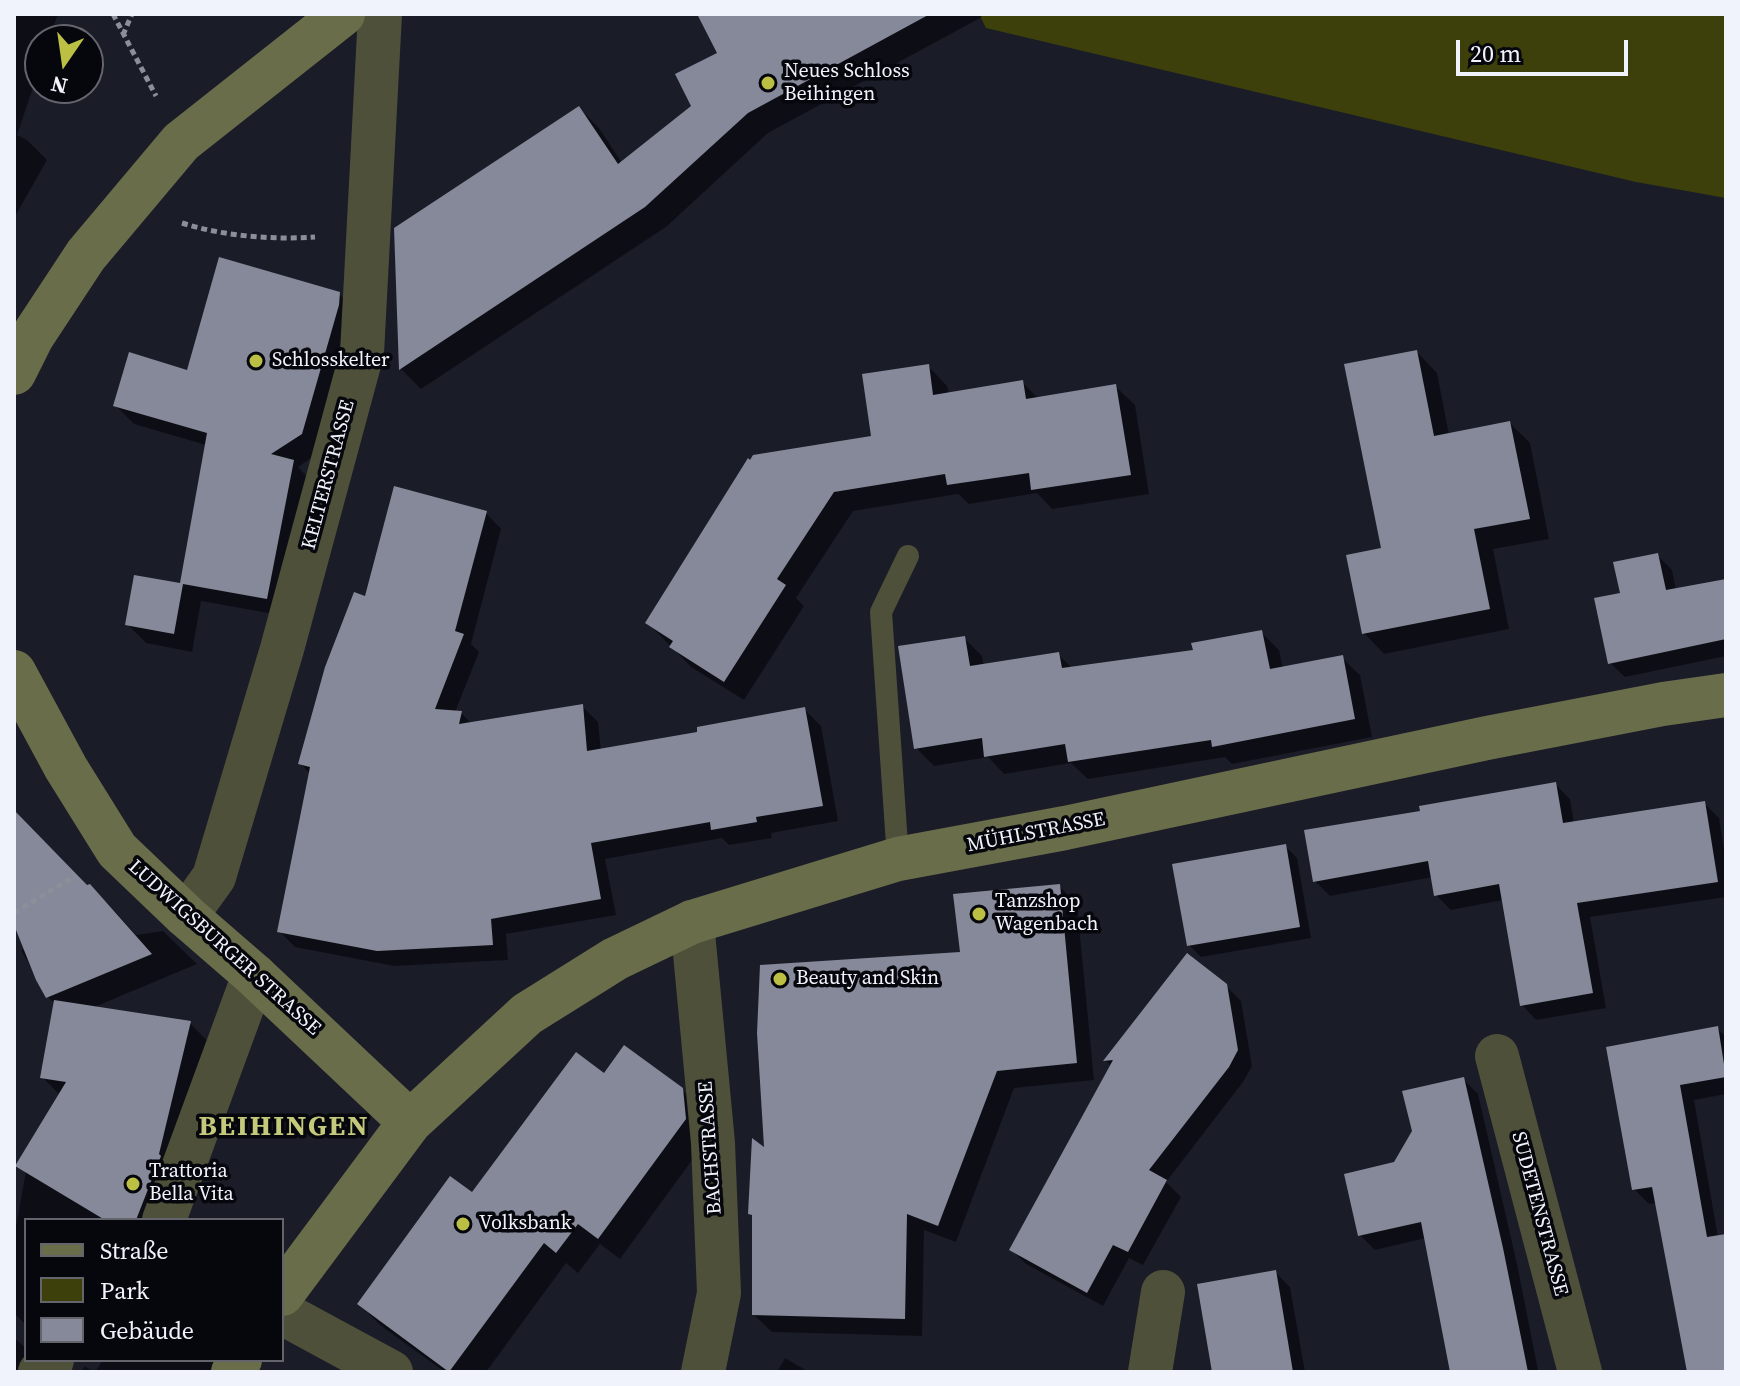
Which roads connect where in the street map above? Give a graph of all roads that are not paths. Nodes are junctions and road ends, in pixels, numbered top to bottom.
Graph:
1 (343, 14) edge
2 (380, 14) edge
3 (14, 373) edge
4 (908, 556) dead end
5 (14, 672) edge
6 (1726, 695) edge
7 (898, 859) junction
8 (186, 916) junction
9 (692, 922) junction
10 (254, 975) junction
11 (1497, 1056) dead end
12 (410, 1122) junction
13 (165, 1218) edge
14 (284, 1291) edge
15 (1163, 1292) dead end
16 (284, 1314) edge
17 (391, 1372) edge
18 (703, 1372) edge
19 (1150, 1372) edge
20 (1580, 1372) edge

1 - 3 main road
2 - 8 street, KELTERSTRASSE
4 - 7 lane
5 - 8 main road, LUDWIGSBURGER STRASSE
6 - 7 main road, MÜHLSTRASSE
7 - 9 main road, MÜHLSTRASSE
8 - 10 main road, LUDWIGSBURGER STRASSE
9 - 12 main road, MÜHLSTRASSE
9 - 18 street, BACHSTRASSE
10 - 12 main road, LUDWIGSBURGER STRASSE
10 - 13 street
11 - 20 street, SUDETENSTRASSE
12 - 14 main road, MÜHLSTRASSE
15 - 19 street
16 - 17 street

